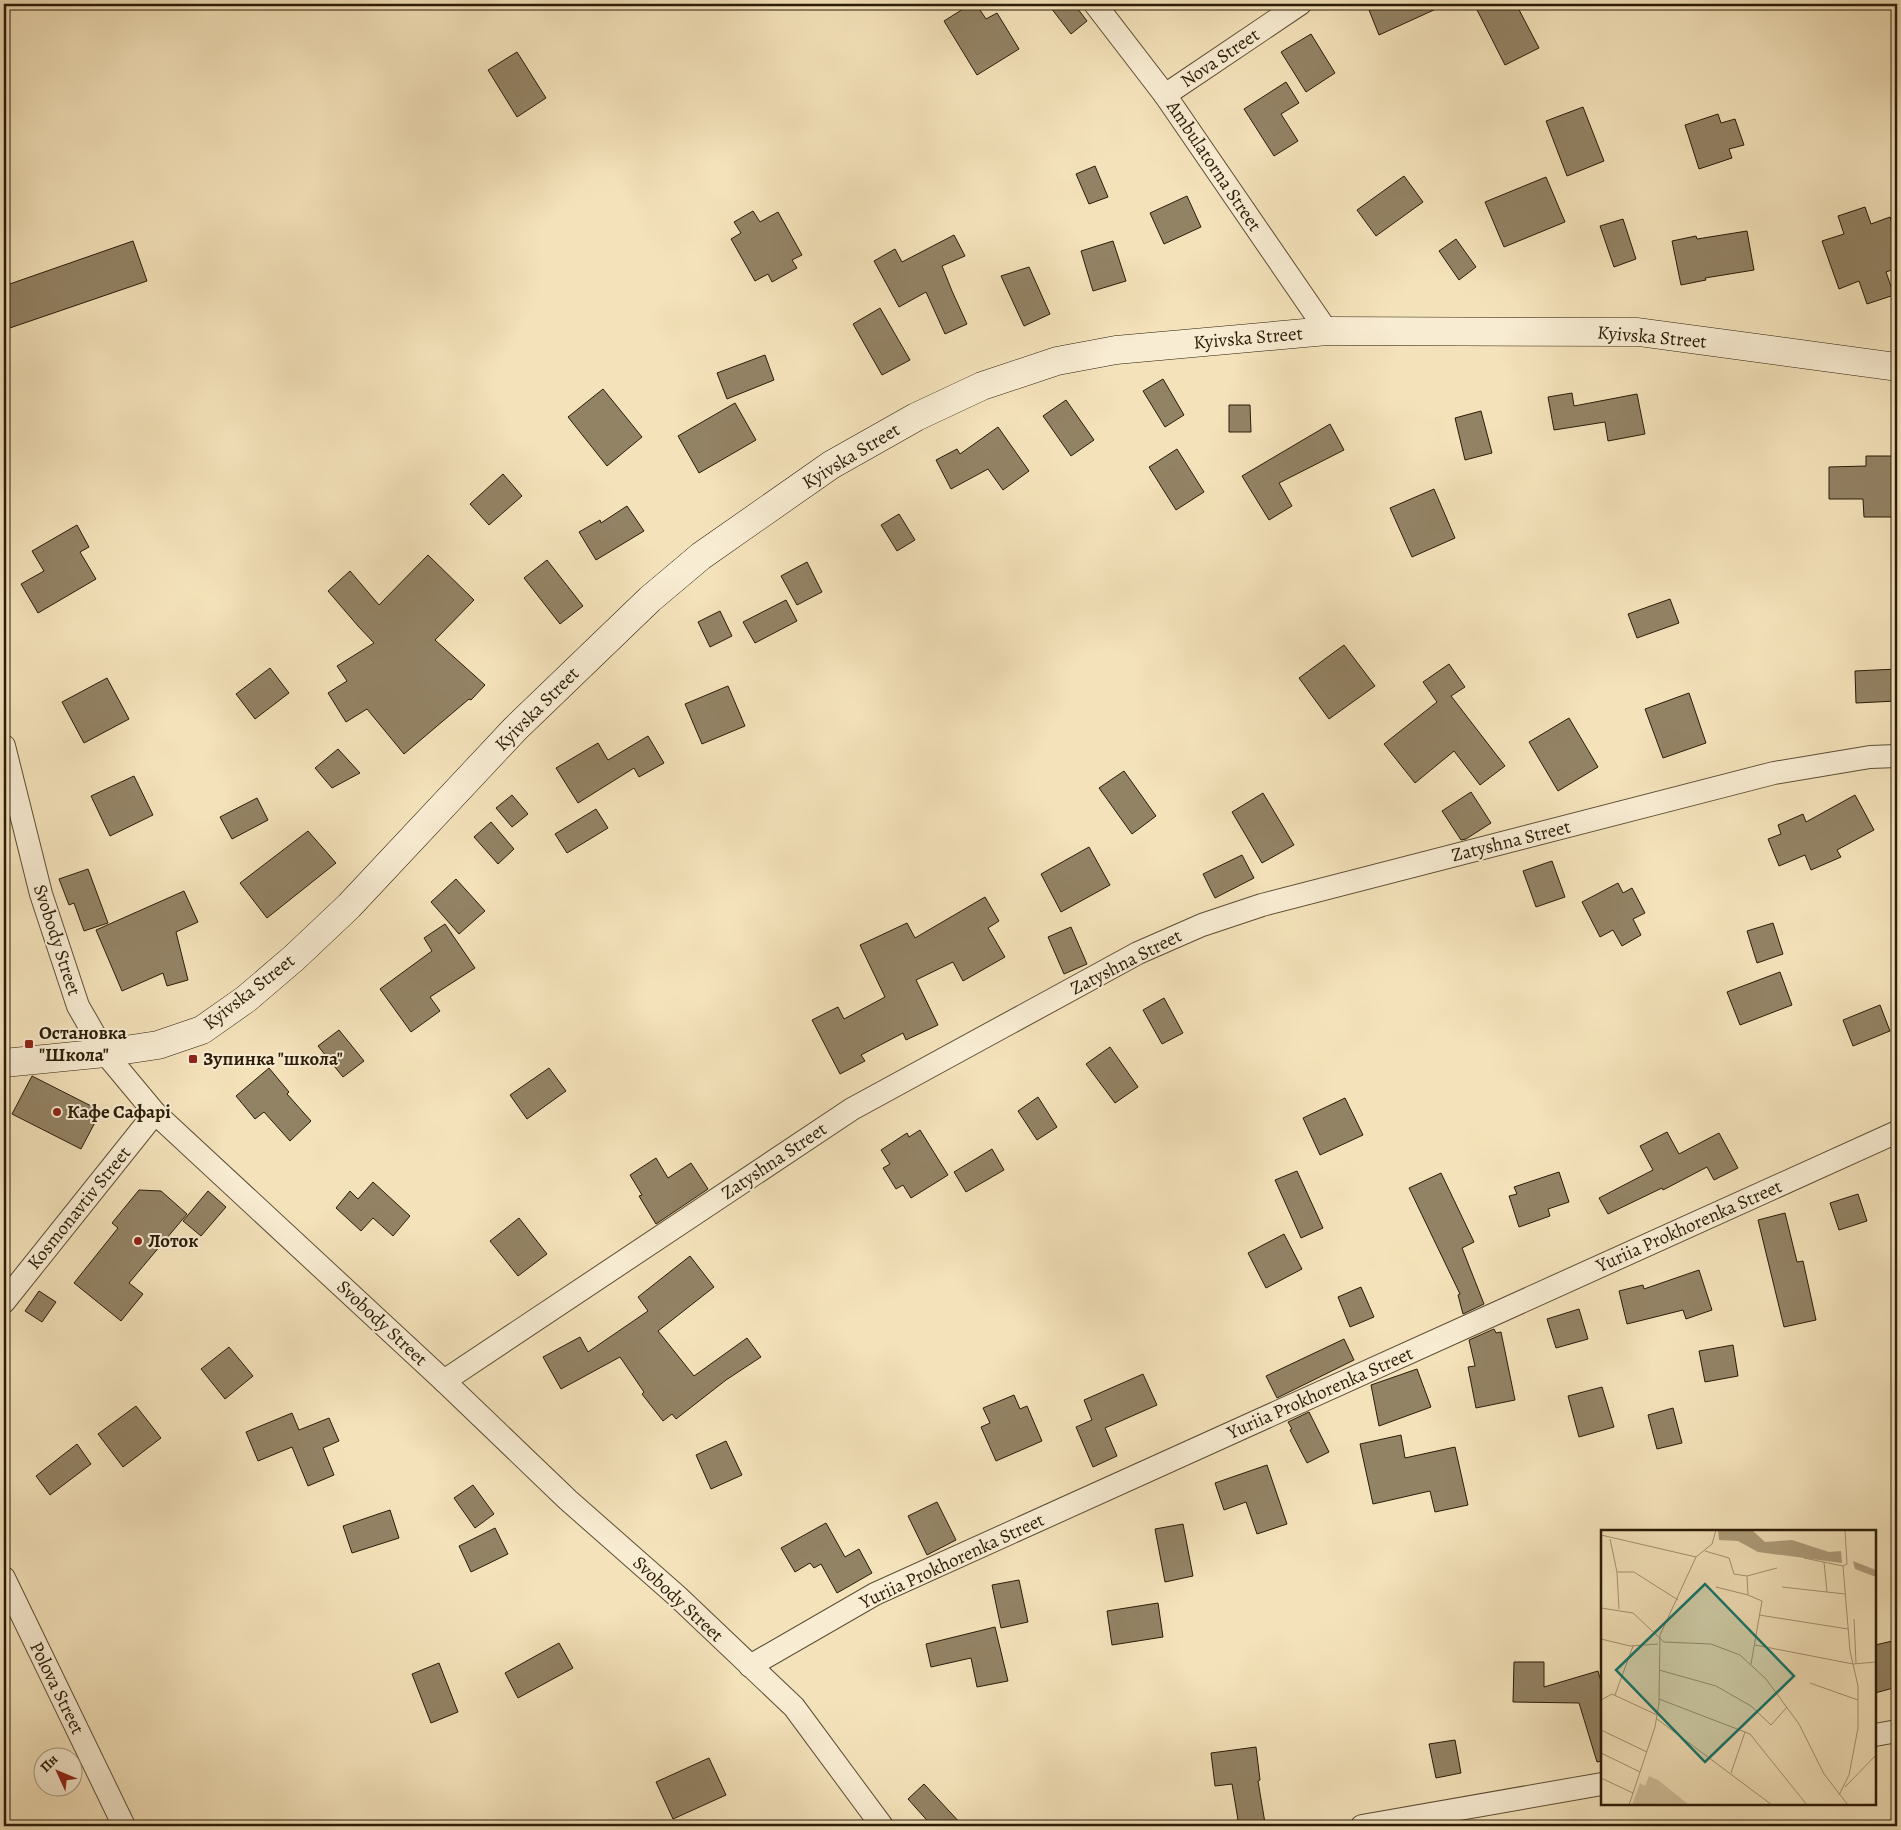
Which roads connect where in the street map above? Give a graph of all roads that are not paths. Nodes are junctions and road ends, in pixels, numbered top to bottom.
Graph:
1 (1095, 4) edge
2 (1300, 4) edge
3 (1165, 95) junction
4 (1327, 331) junction
5 (1897, 367) edge
6 (4, 746) edge
7 (1897, 756) edge
8 (105, 1053) junction
9 (4, 1063) edge
10 (155, 1113) junction
11 (1897, 1132) edge
12 (4, 1302) edge
13 (444, 1381) junction
14 (4, 1578) edge
15 (750, 1666) junction
16 (1897, 1731) edge
17 (1876, 1735) edge
18 (1601, 1784) edge
19 (124, 1826) edge
20 (882, 1826) edge
21 (1362, 1826) edge

1 - 3 street, Ambulatorna Street
2 - 3 street, Nova Street
3 - 4 street, Ambulatorna Street
4 - 5 street, Kyivska Street
4 - 8 street, Kyivska Street
6 - 8 street, Svobody Street
7 - 13 street, Zatyshna Street
8 - 9 street, Kyivska Street
8 - 10 street, Svobody Street
10 - 12 street, Kosmonavtiv Street
10 - 13 street, Svobody Street
11 - 15 street, Yuriia Prokhorenka Street
13 - 15 street, Svobody Street
14 - 19 street, Polova Street
15 - 20 street, Svobody Street
16 - 17 street
18 - 21 street

